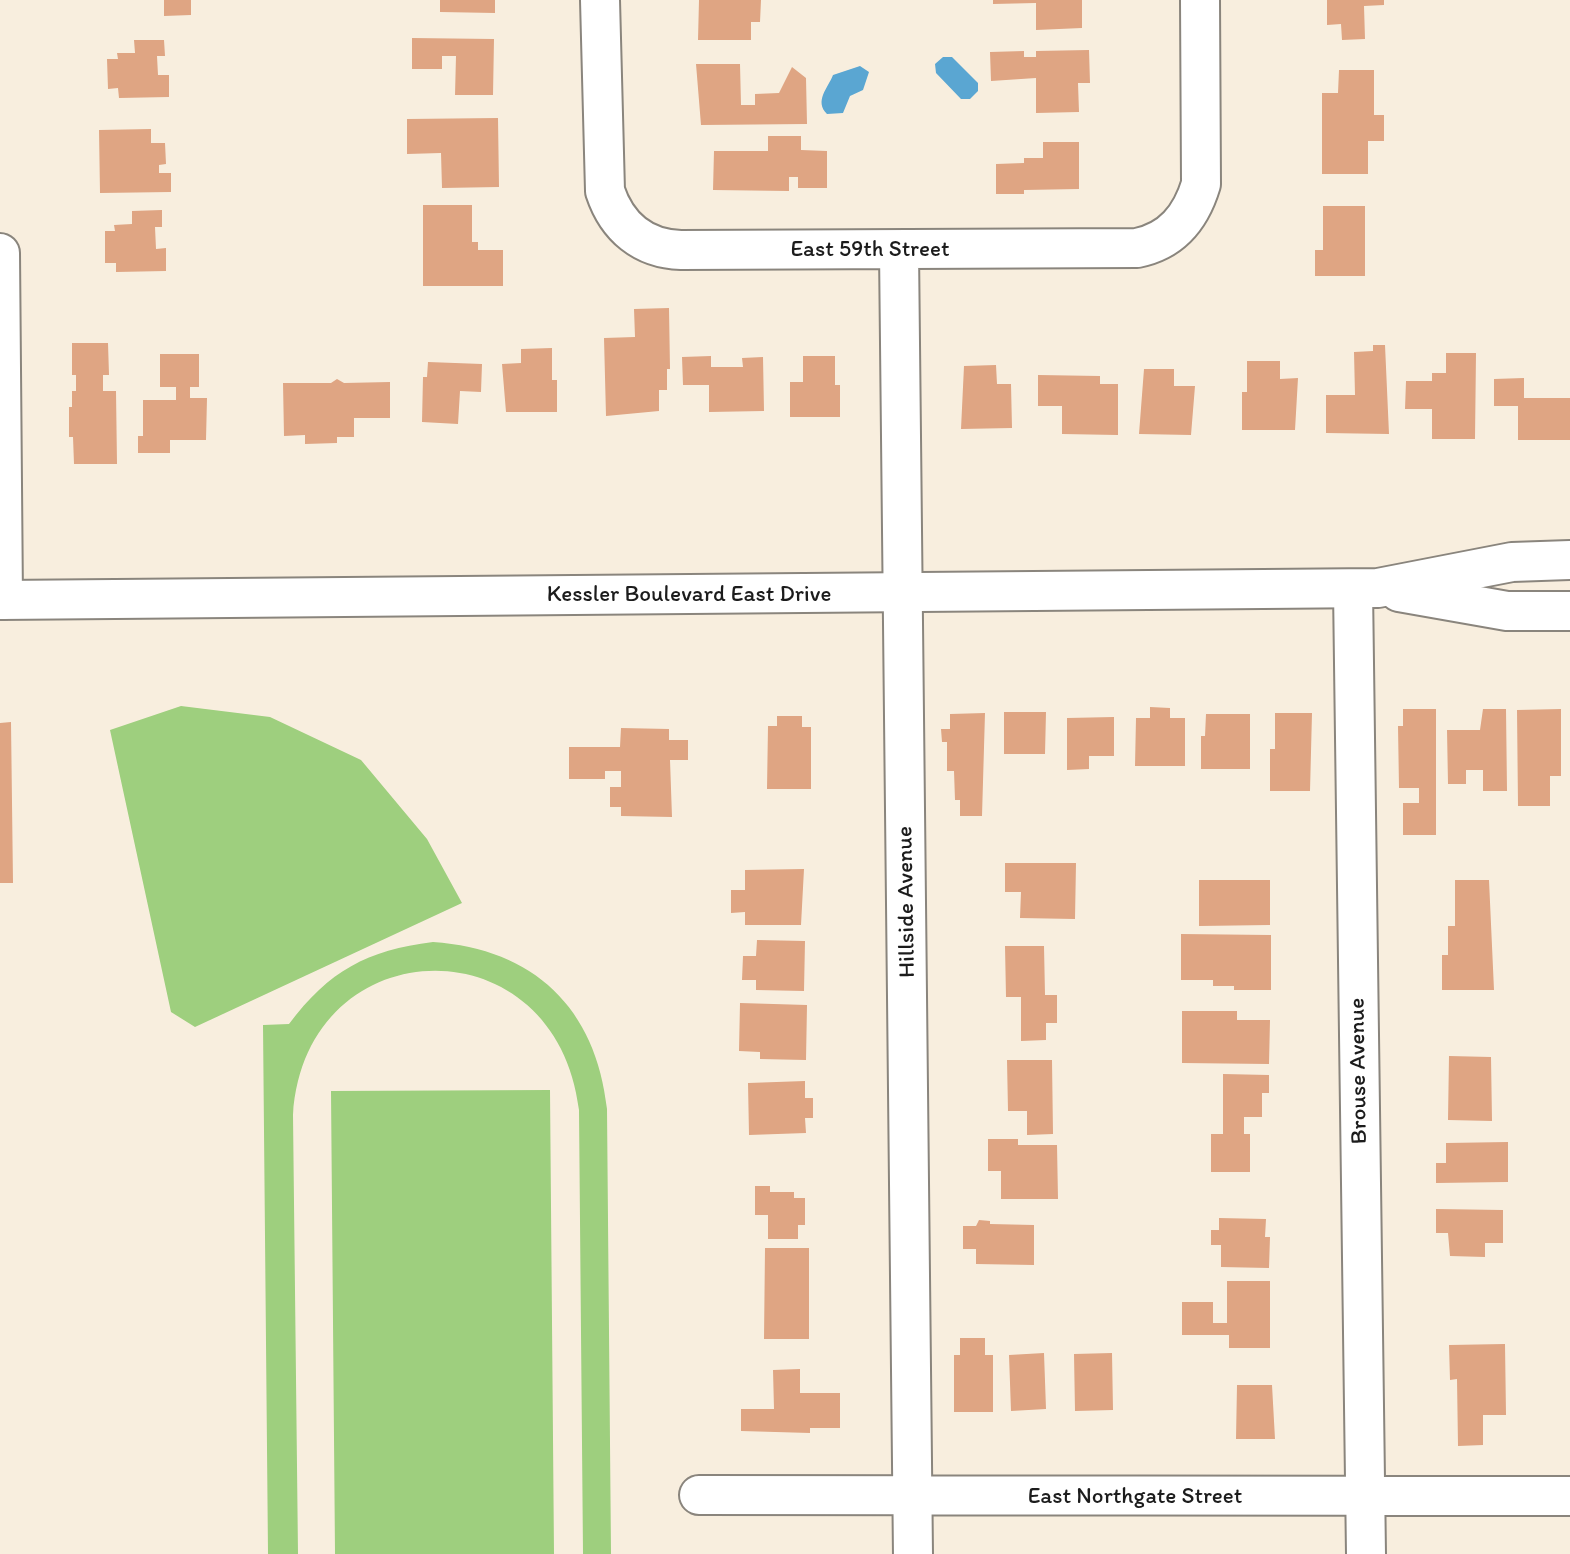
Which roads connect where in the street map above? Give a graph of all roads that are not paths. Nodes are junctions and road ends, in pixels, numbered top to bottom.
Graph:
1 (600, 0) edge
2 (1200, 0) edge
3 (899, 250) junction
4 (0, 253) edge
5 (1570, 561) edge
6 (1365, 589) junction
7 (904, 593) junction
8 (2, 600) edge
9 (1570, 611) edge
10 (699, 1495) dead end
11 (1570, 1496) edge
12 (913, 1497) junction
13 (1365, 1497) junction
14 (913, 1554) edge
15 (1366, 1554) edge

1 - 3 street, East 59th Street
2 - 3 street, East 59th Street
3 - 7 street, Hillside Avenue
4 - 8 street
5 - 6 street, Kessler Boulevard East Drive
6 - 7 street, Kessler Boulevard East Drive
6 - 9 street, Kessler Boulevard East Drive
6 - 13 street, Brouse Avenue
7 - 8 street, Kessler Boulevard East Drive
7 - 12 street, Hillside Avenue
10 - 12 street, East Northgate Street
11 - 13 street, East Northgate Street
12 - 13 street, East Northgate Street
12 - 14 street, Hillside Avenue
13 - 15 street, Brouse Avenue

